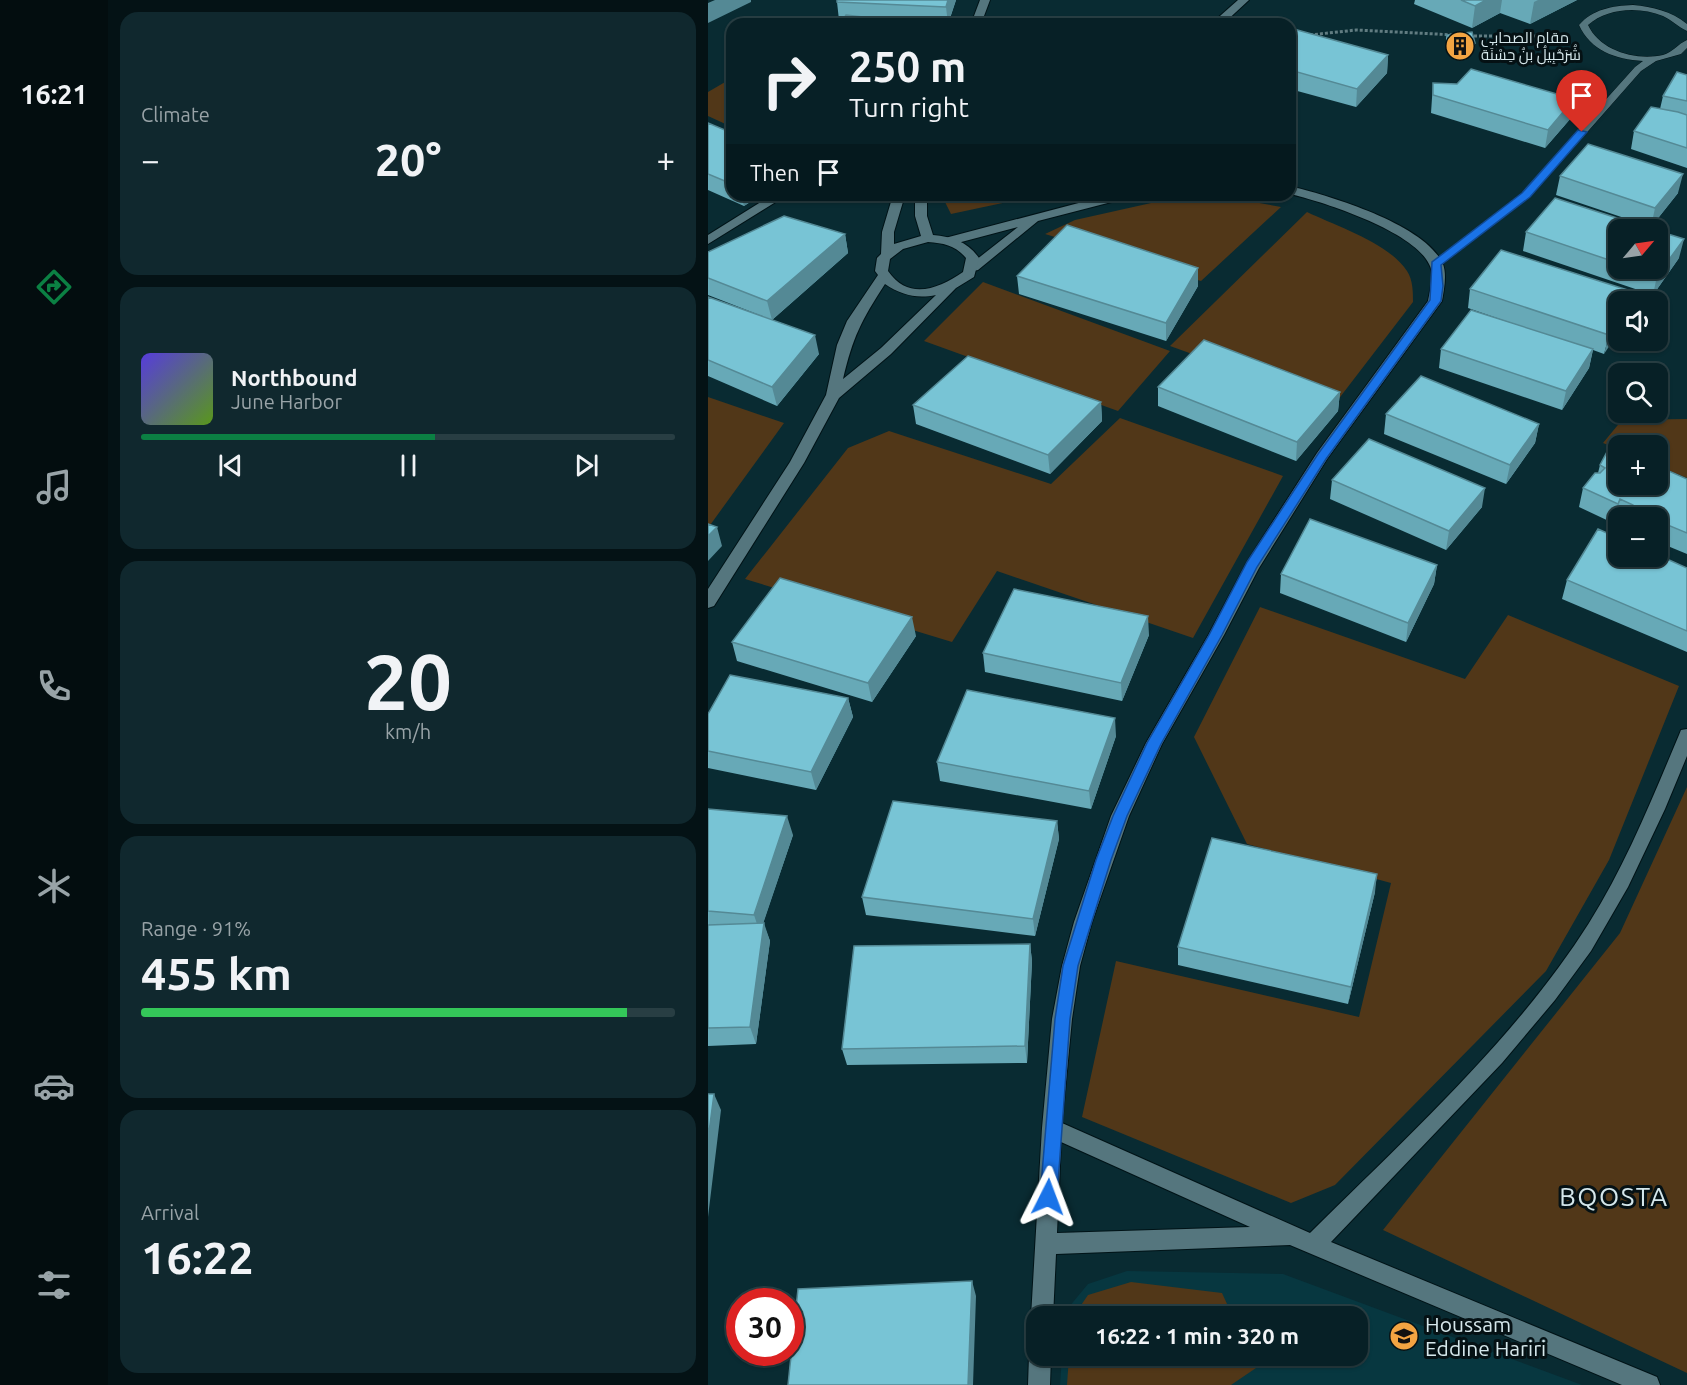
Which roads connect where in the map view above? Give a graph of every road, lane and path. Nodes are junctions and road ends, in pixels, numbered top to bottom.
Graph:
1 (985, 0) edge
2 (1244, 0) edge
3 (1687, 14) edge
4 (1676, 17) junction
5 (978, 18) edge
6 (1223, 18) edge
7 (1687, 27) edge
8 (1457, 35) edge
9 (1301, 36) edge
10 (1468, 36) edge
11 (1585, 36) junction
12 (1687, 44) edge
13 (1633, 58) junction
14 (1654, 58) junction
15 (1638, 69) junction
16 (1296, 192) edge
17 (771, 201) edge
18 (897, 201) edge
19 (921, 201) edge
20 (1067, 201) edge
21 (1100, 201) edge
22 (1060, 211) junction
23 (1036, 220) junction
24 (928, 238) junction
25 (708, 240) edge
26 (950, 241) junction
27 (887, 255) junction
28 (1436, 264) junction
29 (973, 267) junction
30 (883, 277) junction
31 (952, 287) junction
32 (833, 395) junction
33 (708, 602) edge
34 (1687, 735) edge
35 (1052, 1128) junction
36 (1293, 1236) junction
37 (1046, 1244) junction
38 (1315, 1244) junction
39 (1043, 1306) edge
40 (1040, 1366) edge
41 (1039, 1385) edge
42 (1649, 1385) edge

1 - 5 street
2 - 6 street
3 - 4 lane
4 - 7 lane
4 - 11 lane
8 - 9 path
10 - 11 path
11 - 13 lane
12 - 14 lane
13 - 14 lane
13 - 15 lane
14 - 15 lane
15 - 28 lane
16 - 28 street
17 - 25 street
18 - 27 street
19 - 24 street
20 - 22 street
21 - 22 street
22 - 23 street
23 - 26 street
23 - 29 street
24 - 26 street
24 - 27 street
26 - 29 street
27 - 30 street
28 - 35 street
29 - 31 street
30 - 31 street
30 - 32 street
31 - 32 street
32 - 33 street
34 - 38 street
35 - 36 street
35 - 37 street
36 - 37 street
36 - 38 street
37 - 39 street
38 - 42 street
40 - 41 street

